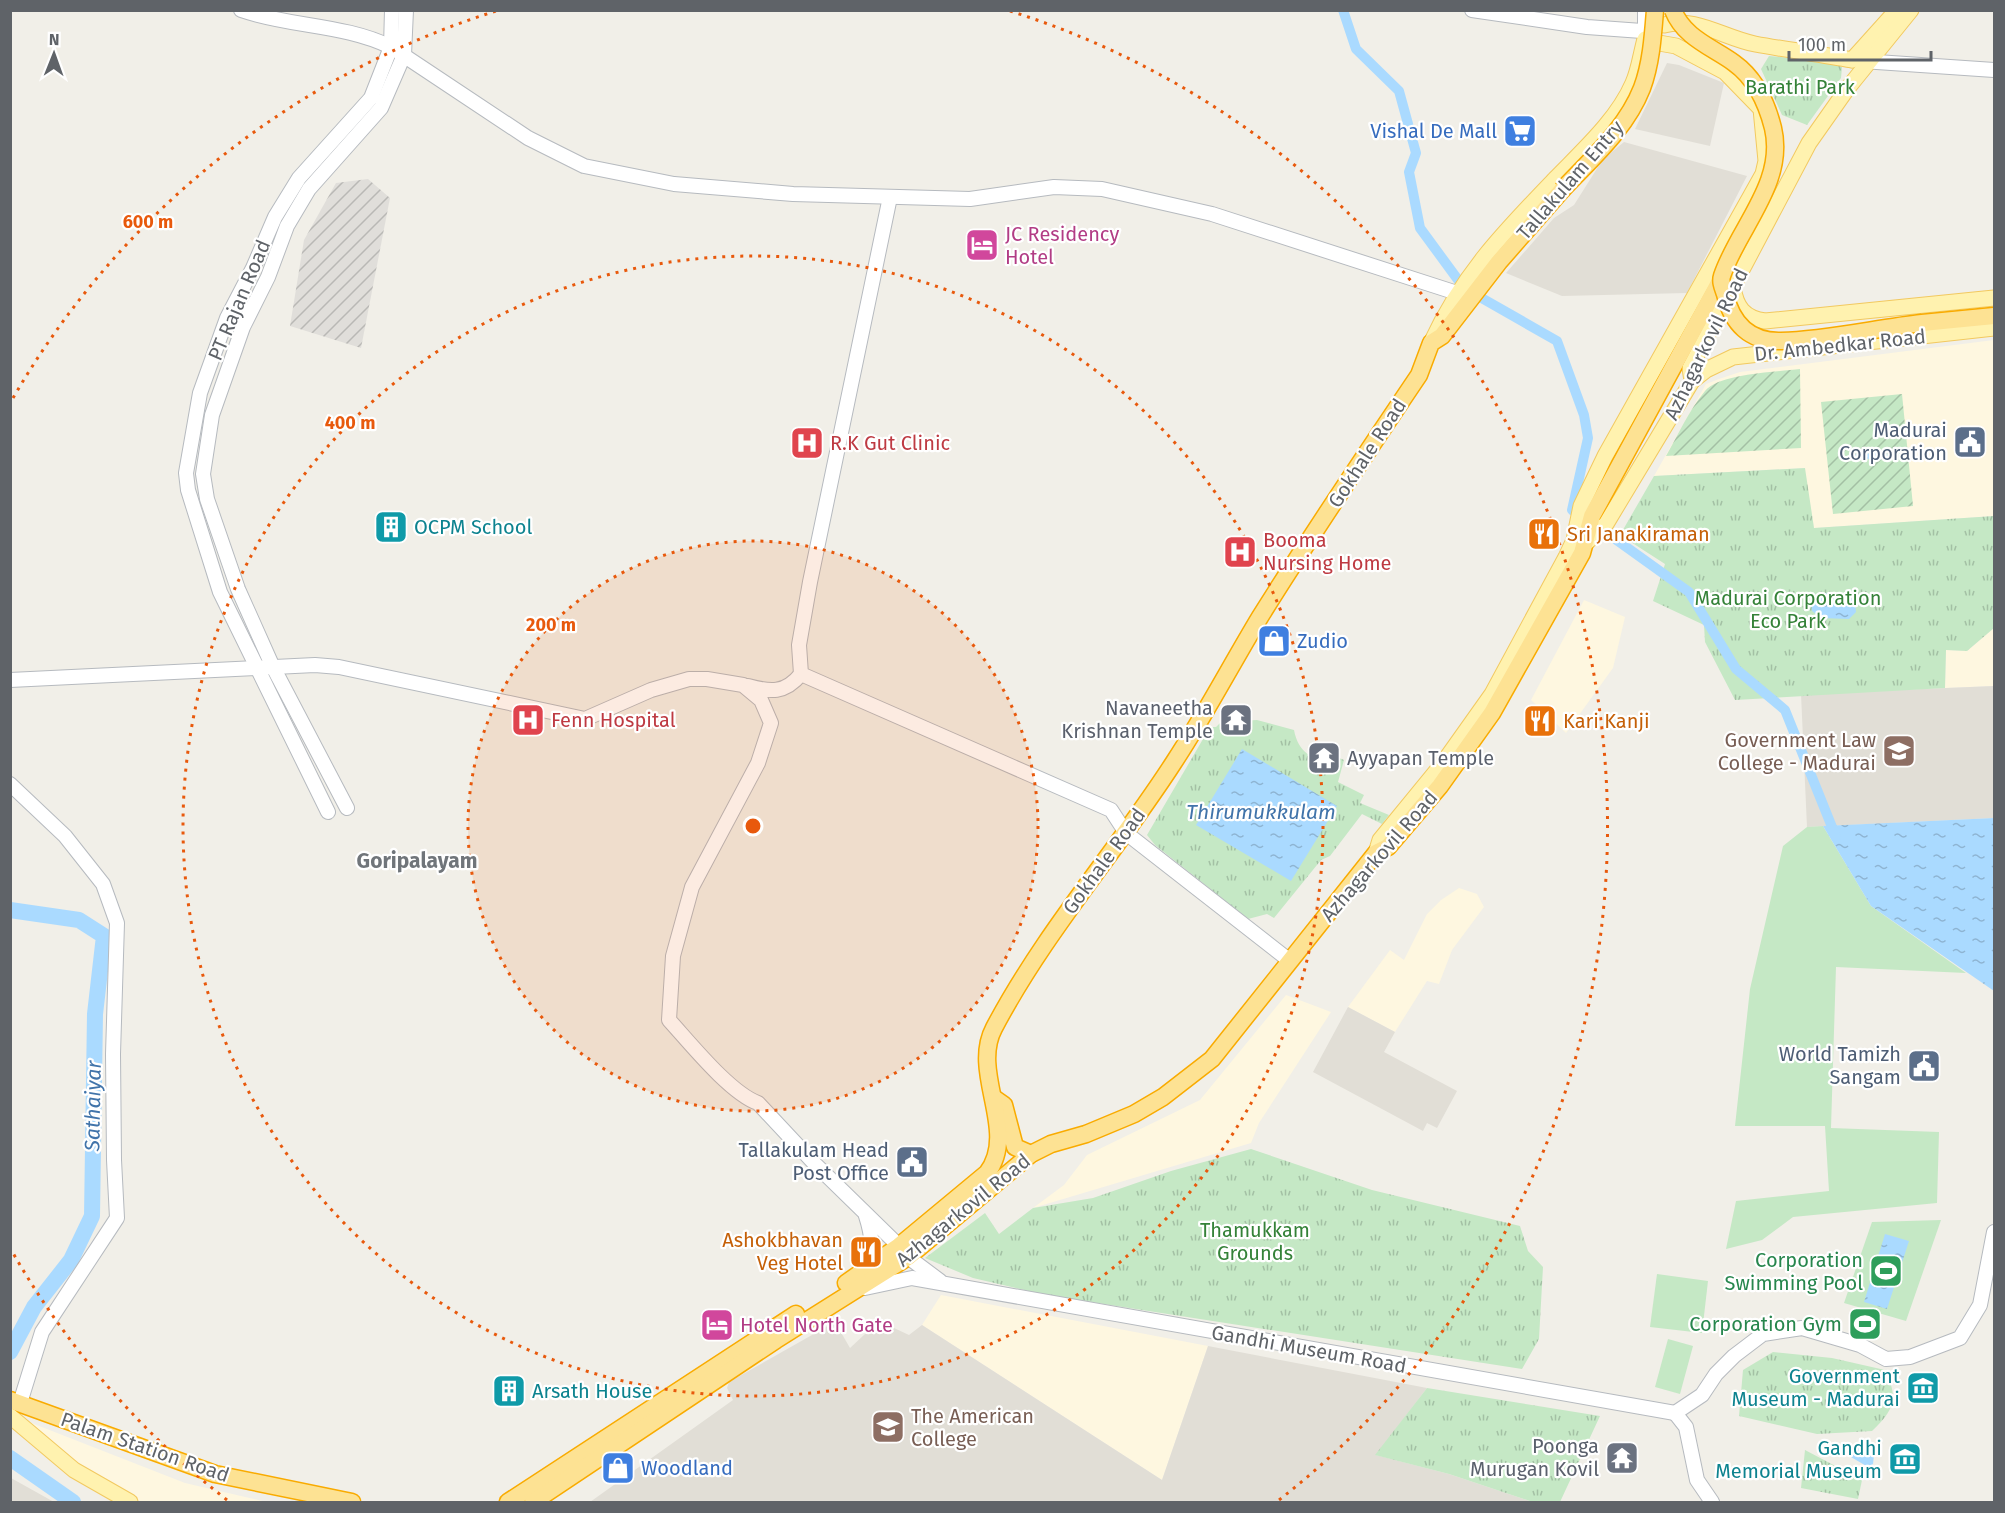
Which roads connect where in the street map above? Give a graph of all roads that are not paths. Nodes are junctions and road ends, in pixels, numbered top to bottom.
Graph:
1 (241, 10) edge
2 (392, 10) edge
3 (406, 10) edge
4 (1472, 10) edge
5 (1688, 10) edge
6 (1897, 10) edge
7 (1911, 10) edge
8 (1656, 23) edge
9 (1709, 29) junction
10 (391, 47) junction
11 (404, 55) junction
12 (1852, 60) junction
13 (1869, 62) junction
14 (1995, 70) edge
15 (1855, 79) junction
16 (890, 197) junction
17 (1727, 283) junction
18 (1467, 289) junction
19 (1995, 298) edge
20 (1995, 316) edge
21 (1995, 328) edge
22 (1431, 343) junction
23 (1692, 381) junction
24 (1588, 526) junction
25 (272, 665) junction
26 (255, 666) junction
27 (801, 674) junction
28 (10, 680) edge
29 (743, 685) junction
30 (10, 784) edge
31 (347, 808) dead end
32 (328, 812) dead end
33 (1126, 833) junction
34 (1290, 961) junction
35 (993, 1097) junction
36 (999, 1152) joint
37 (1031, 1154) junction
38 (865, 1213) junction
39 (1995, 1232) edge
40 (903, 1252) junction
41 (944, 1284) junction
42 (852, 1286) junction
43 (14, 1406) edge
44 (1675, 1413) junction
45 (1694, 1462) junction
46 (130, 1503) edge
47 (352, 1503) edge
48 (508, 1503) edge
49 (533, 1503) edge
50 (1712, 1503) edge
51 (1722, 1503) edge

1 - 10 main road
2 - 10 main road, PT Rajan Road
3 - 11 main road, PT Rajan Road
4 - 8 main road
5 - 9 main road
6 - 12 main road
7 - 13 main road, Azhagarkovil Road
8 - 9 main road
8 - 17 highway, bridge
8 - 18 main road, Gokhale Road
8 - 18 highway, Tallakulam Entry, bridge
8 - 24 main road, Azhagarkovil Road
9 - 12 main road
10 - 11 main road
10 - 26 main road, PT Rajan Road
11 - 16 main road
11 - 25 main road, PT Rajan Road
12 - 13 main road
12 - 15 main road
13 - 14 main road
13 - 15 main road, Azhagarkovil Road
15 - 17 main road, Azhagarkovil Road
16 - 18 main road
16 - 27 main road
17 - 19 main road, Dr. Ambedkar Road
17 - 20 highway, bridge
17 - 23 main road, Azhagarkovil Road
17 - 24 highway
18 - 22 main road, Gokhale Road
18 - 22 highway, Tallakulam Entry
21 - 23 main road, Dr. Ambedkar Road
22 - 33 highway, Gokhale Road
23 - 24 main road, Azhagarkovil Road
24 - 34 highway, Azhagarkovil Road
25 - 26 main road
25 - 29 main road
25 - 31 main road, PT Rajan Road
26 - 28 main road
26 - 32 main road, PT Rajan Road
27 - 29 main road
27 - 33 main road
29 - 38 main road, Gandhi Museum Road
30 - 43 main road
33 - 34 main road
33 - 35 highway, Gokhale Road
34 - 37 highway, Azhagarkovil Road
35 - 36 highway, Gokhale Road
35 - 37 highway, Gokhale Road
36 - 40 highway, Azhagarkovil Road
37 - 40 highway, Azhagarkovil Road
38 - 40 main road, Gandhi Museum Road
38 - 42 main road
39 - 44 main road
40 - 41 main road, Gandhi Museum Road
40 - 42 highway, Azhagarkovil Road
41 - 42 main road, Gandhi Museum Road
41 - 44 main road, Gandhi Museum Road
42 - 48 highway, Azhagarkovil Road
42 - 49 highway, Azhagarkovil Road
43 - 46 main road
43 - 47 highway, Palam Station Road
44 - 45 main road
45 - 50 main road
45 - 51 main road

